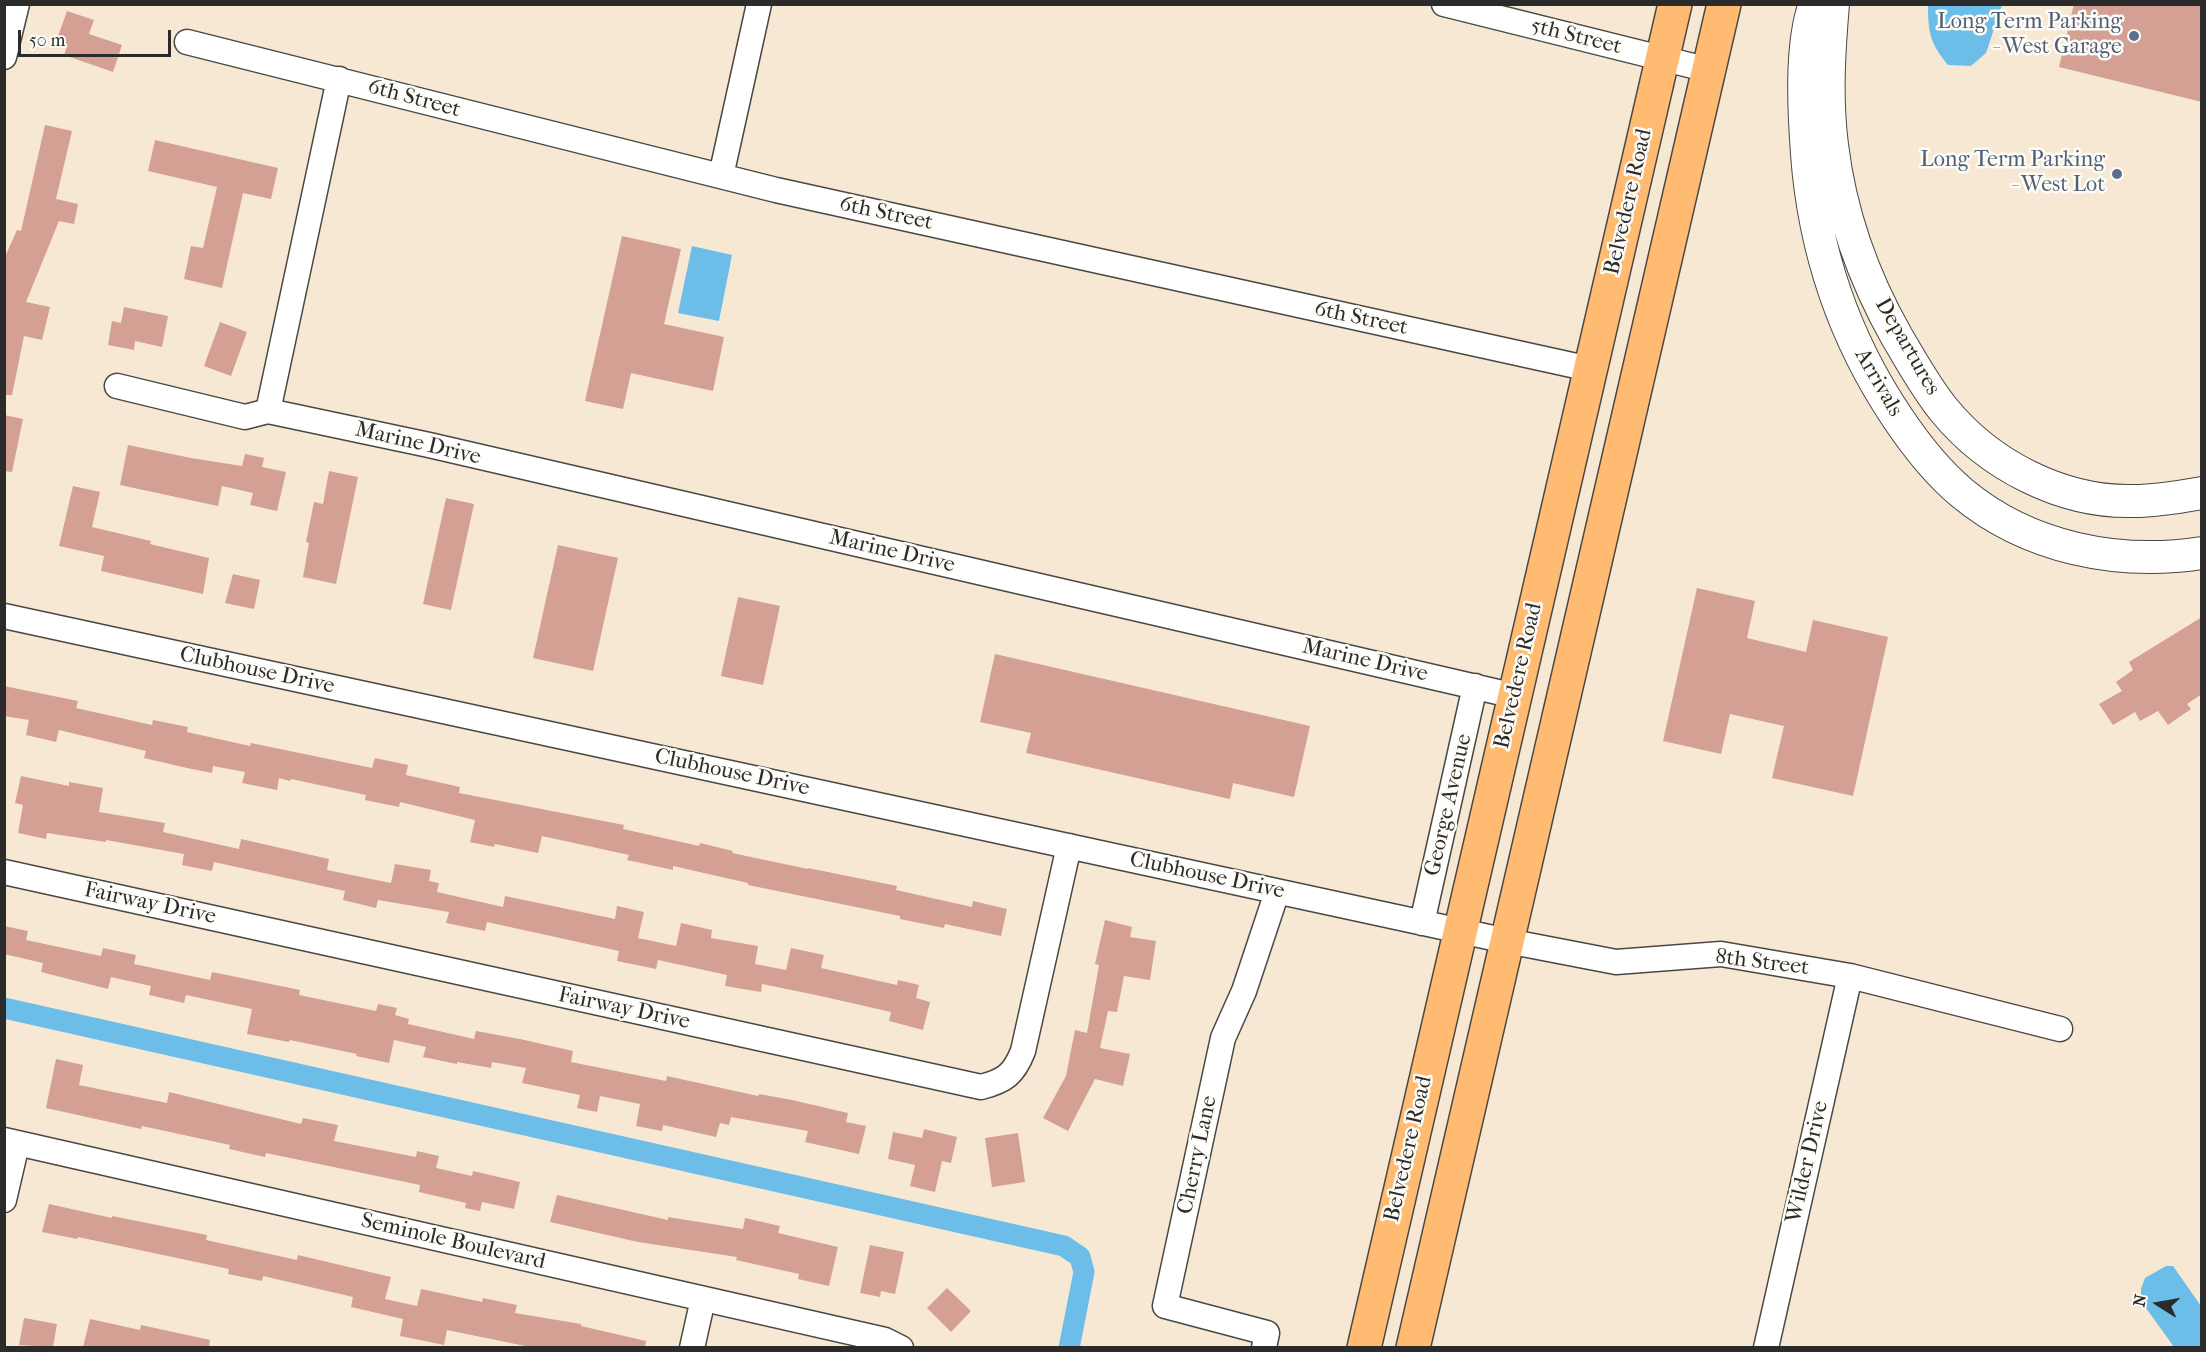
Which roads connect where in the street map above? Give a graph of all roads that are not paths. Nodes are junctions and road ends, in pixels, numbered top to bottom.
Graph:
1 (17, 4) edge
2 (759, 4) edge
3 (1444, 4) edge
4 (1675, 4) edge
5 (1724, 4) edge
6 (1815, 4) edge
7 (1833, 4) edge
8 (187, 42) dead end
9 (4, 57) edge
10 (1662, 59) junction
11 (1708, 70) junction
12 (339, 79) junction
13 (721, 176) junction
14 (1590, 369) junction
15 (117, 386) dead end
16 (268, 411) junction
17 (2202, 493) edge
18 (2202, 553) edge
19 (4, 616) edge
20 (1475, 686) junction
21 (1515, 696) junction
22 (1069, 846) junction
23 (4, 873) edge
24 (1277, 892) junction
25 (1422, 923) junction
26 (1460, 932) junction
27 (1507, 941) junction
28 (1850, 976) junction
29 (2060, 1029) dead end
30 (11, 1142) edge
31 (4, 1200) edge
32 (703, 1299) junction
33 (692, 1347) edge
34 (901, 1347) edge
35 (1264, 1347) edge
36 (1364, 1347) edge
37 (1413, 1347) edge
38 (1766, 1347) edge

1 - 9 street
2 - 13 street
3 - 10 street, 5th Street
4 - 10 main road, Belvedere Road
5 - 11 main road
6 - 18 street, Arrivals
7 - 17 street, Departures
8 - 12 street, 6th Street
10 - 11 street, 5th Street
10 - 14 main road, Belvedere Road
11 - 27 main road
12 - 13 street, 6th Street
12 - 16 street
13 - 14 street, 6th Street
14 - 21 main road, Belvedere Road
15 - 16 street, Marine Drive
16 - 20 street, Marine Drive
19 - 22 street, Clubhouse Drive
20 - 21 street, Marine Drive
20 - 25 street, George Avenue
21 - 26 main road, Belvedere Road
22 - 23 street, Fairway Drive
22 - 24 street, Clubhouse Drive
24 - 25 street, Clubhouse Drive
24 - 35 street, Cherry Lane
25 - 26 street, Clubhouse Drive
26 - 27 street, 8th Street
26 - 36 main road, Belvedere Road
27 - 28 street, 8th Street
27 - 37 main road
28 - 29 street, 8th Street
28 - 38 street, Wilder Drive
30 - 31 street
30 - 32 street, Seminole Boulevard
32 - 33 street
32 - 34 street, Seminole Boulevard

